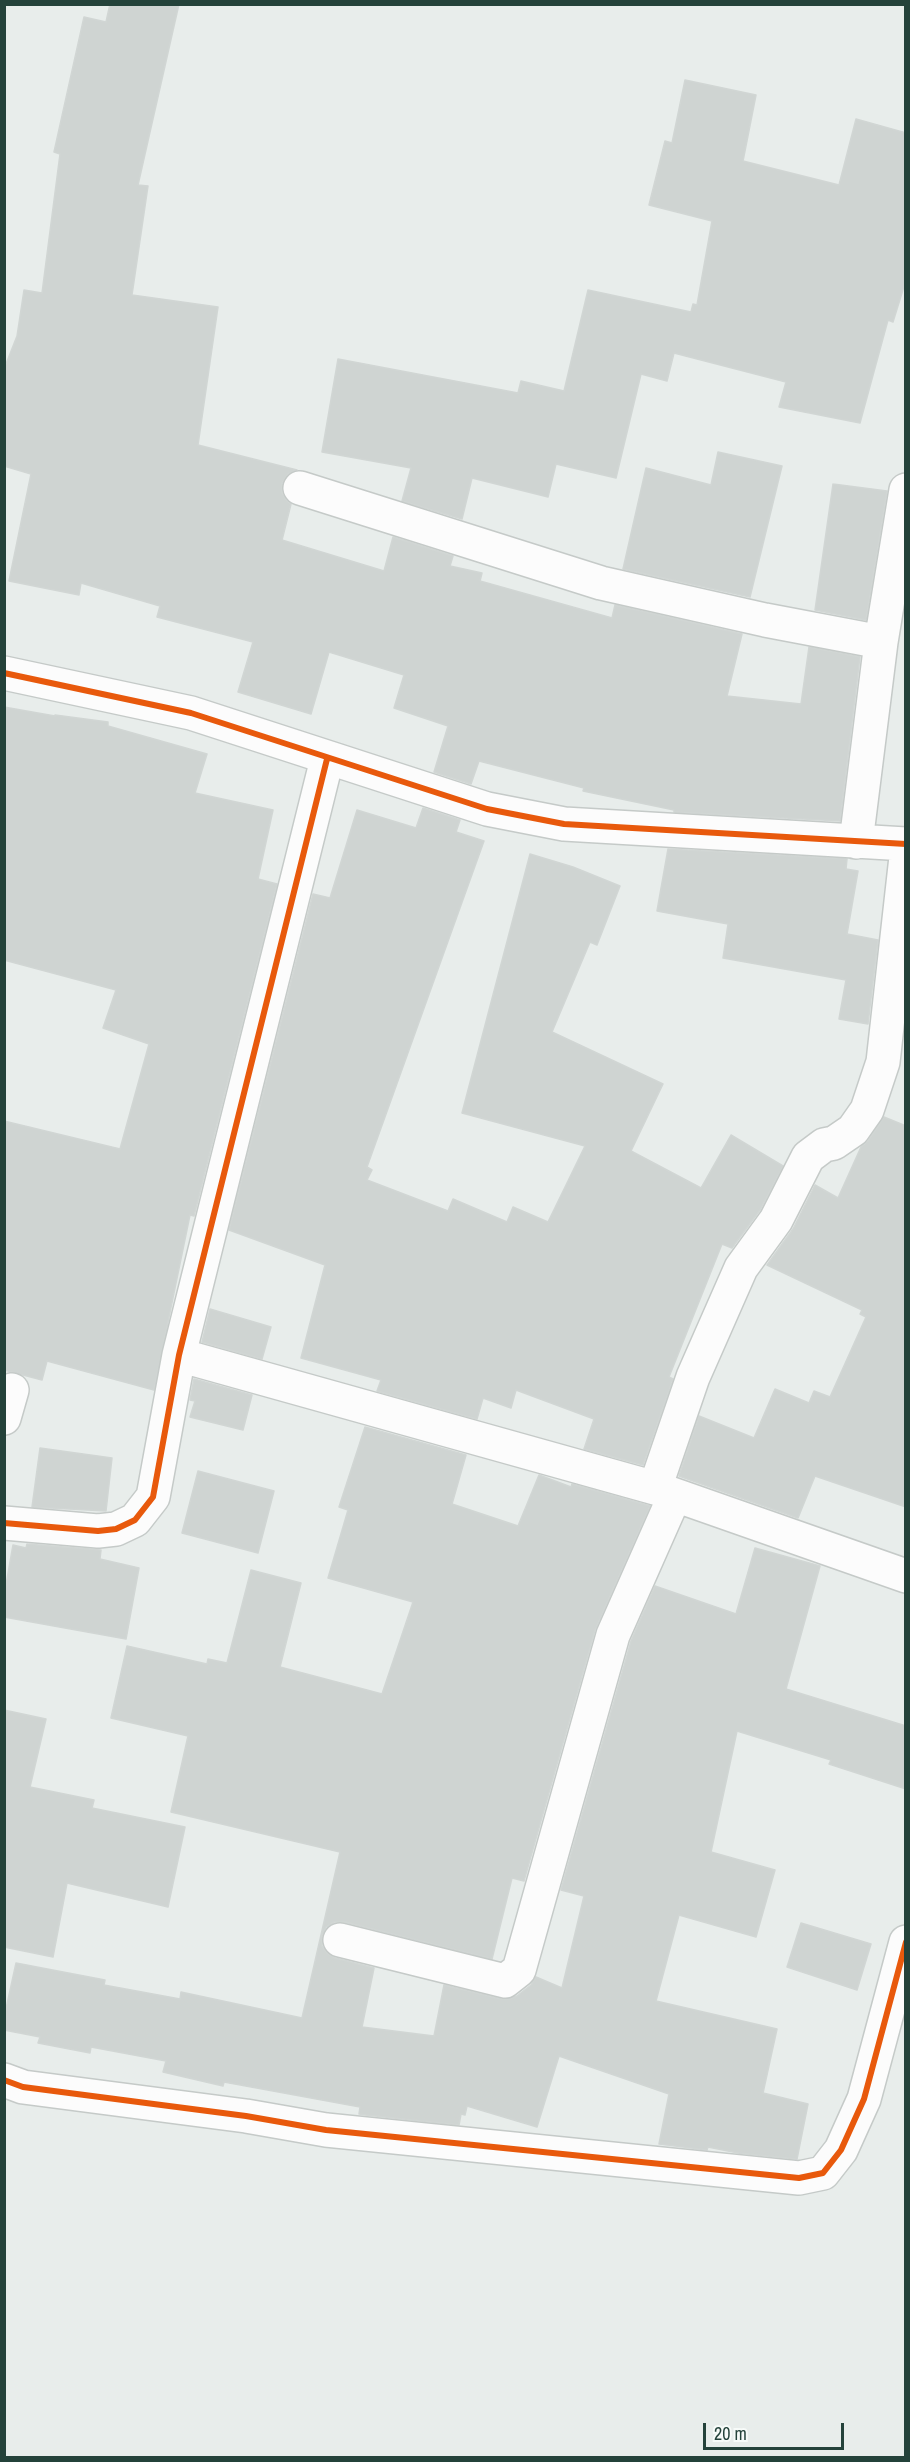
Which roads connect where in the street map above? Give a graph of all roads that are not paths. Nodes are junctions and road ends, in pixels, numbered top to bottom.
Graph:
1 (300, 488) dead end
2 (906, 490) edge
3 (881, 642) junction
4 (4, 673) edge
5 (327, 759) junction
6 (856, 842) junction
7 (906, 844) edge
8 (906, 857) edge
9 (179, 1354) junction
10 (665, 1492) junction
11 (4, 1523) edge
12 (906, 1576) edge
13 (340, 1940) dead end
14 (906, 1942) edge
15 (5, 2083) edge

1 - 3 street
2 - 3 street
3 - 6 street
4 - 5 street
5 - 6 street
5 - 9 street
6 - 7 street
8 - 10 street
9 - 10 street
9 - 11 street
10 - 12 street
10 - 13 street
14 - 15 street

